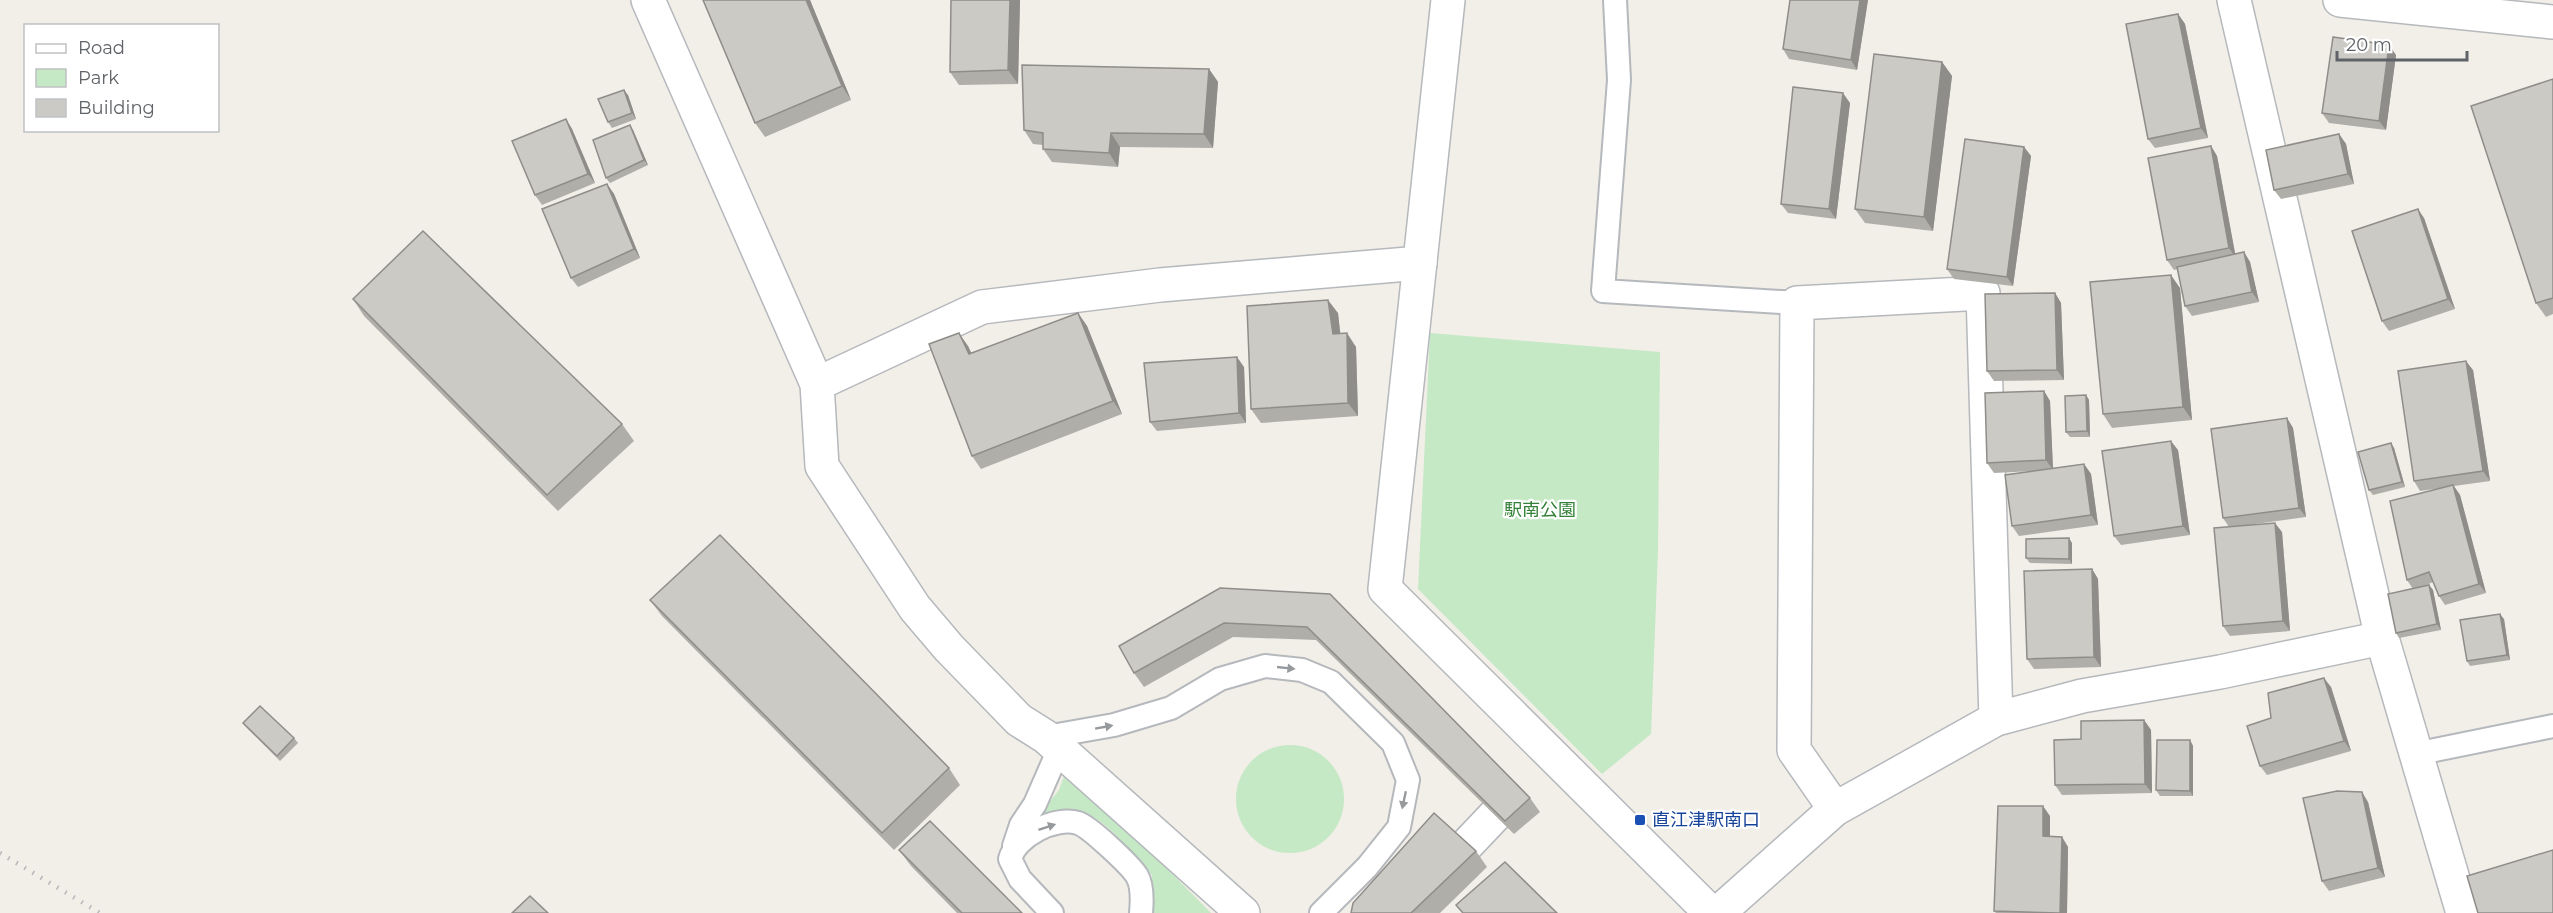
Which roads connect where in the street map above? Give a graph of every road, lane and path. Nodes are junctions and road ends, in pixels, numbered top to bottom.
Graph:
1 (648, 0) edge
2 (1448, 0) edge
3 (1615, 0) edge
4 (2234, 0) edge
5 (2340, 0) edge
6 (2553, 22) edge
7 (1420, 264) junction
8 (1797, 303) junction
9 (817, 384) junction
10 (2382, 638) junction
11 (1996, 719) junction
12 (2553, 726) edge
13 (1053, 743) junction
14 (2415, 754) junction
15 (1835, 809) junction
16 (1498, 812) edge
17 (1013, 847) junction
18 (1052, 913) edge
19 (1141, 913) edge
20 (1243, 913) edge
21 (1322, 913) edge
22 (1402, 913) edge
23 (1711, 913) edge
24 (1718, 913) edge
25 (2463, 913) edge

1 - 9 street
2 - 7 street
3 - 8 lane
4 - 10 street
5 - 6 street
7 - 9 street
7 - 23 street
8 - 11 street
8 - 15 street
9 - 13 street
10 - 11 street
10 - 14 street
11 - 15 street
12 - 14 lane
13 - 17 lane
13 - 20 street
13 -> 21 lane
14 - 25 street
15 - 24 street
16 - 22 street
17 - 18 lane
17 -> 19 lane

